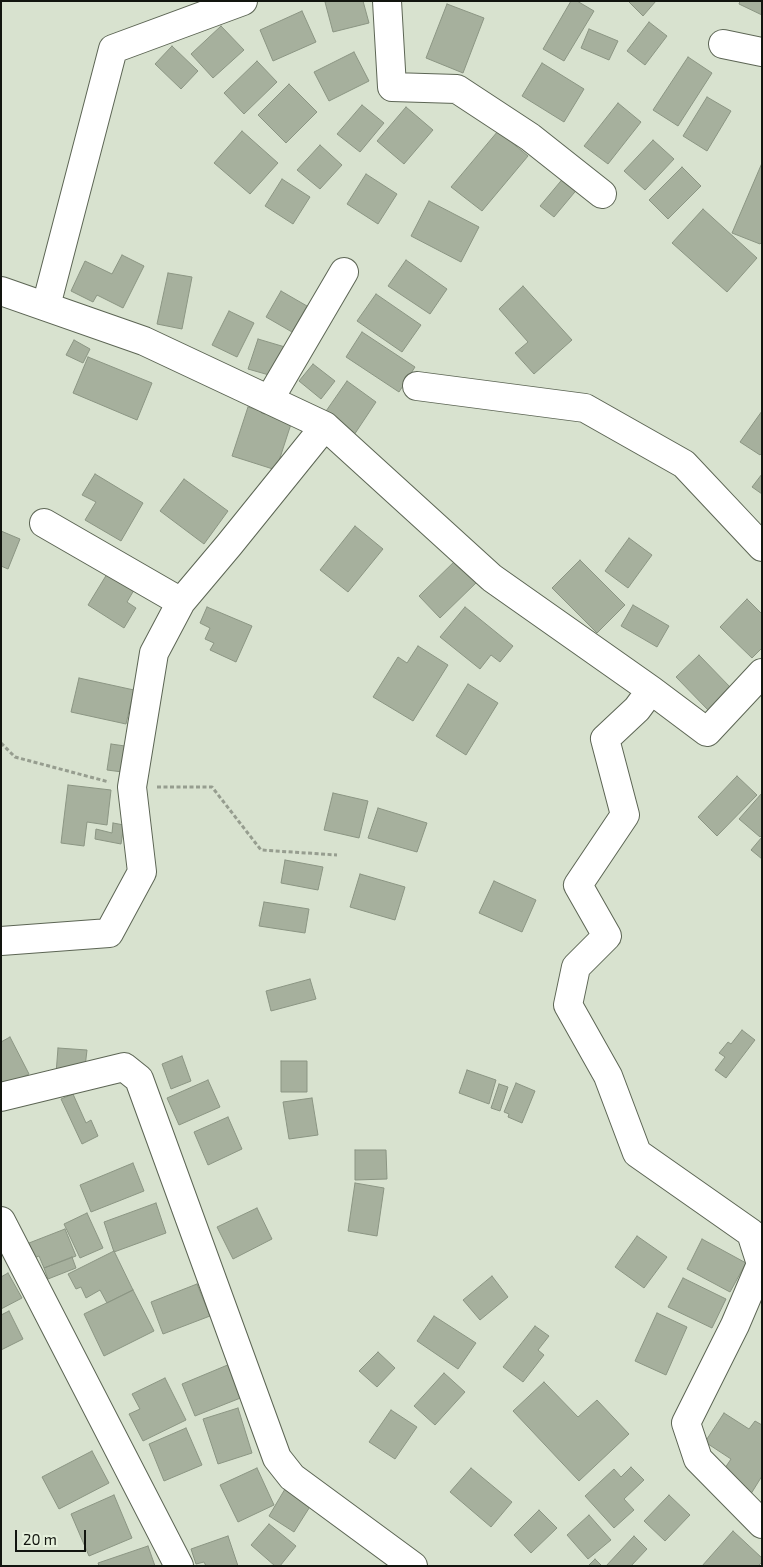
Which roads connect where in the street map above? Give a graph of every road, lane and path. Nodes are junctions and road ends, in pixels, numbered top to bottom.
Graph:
1 (243, 1) edge
2 (388, 1) edge
3 (723, 44) dead end
4 (762, 52) edge
5 (602, 194) dead end
6 (344, 272) dead end
7 (1, 291) edge
8 (46, 306) junction
9 (417, 386) dead end
10 (270, 400) junction
11 (325, 426) junction
12 (44, 524) dead end
13 (762, 547) edge
14 (181, 602) junction
15 (762, 673) edge
16 (651, 690) junction
17 (1, 743) edge
18 (132, 787) junction
19 (337, 855) dead end
20 (1, 941) edge
21 (1, 1097) edge
22 (1, 1221) edge
23 (762, 1524) edge
24 (179, 1566) edge
25 (413, 1566) edge

1 - 8 street
2 - 5 street
3 - 4 street
6 - 10 street
7 - 8 street
8 - 10 street
9 - 13 street
10 - 11 street
11 - 14 street
11 - 16 street
12 - 14 street
14 - 18 street
15 - 16 street
16 - 23 street
17 - 18 path
18 - 19 path
18 - 20 street
21 - 25 street
22 - 24 street

